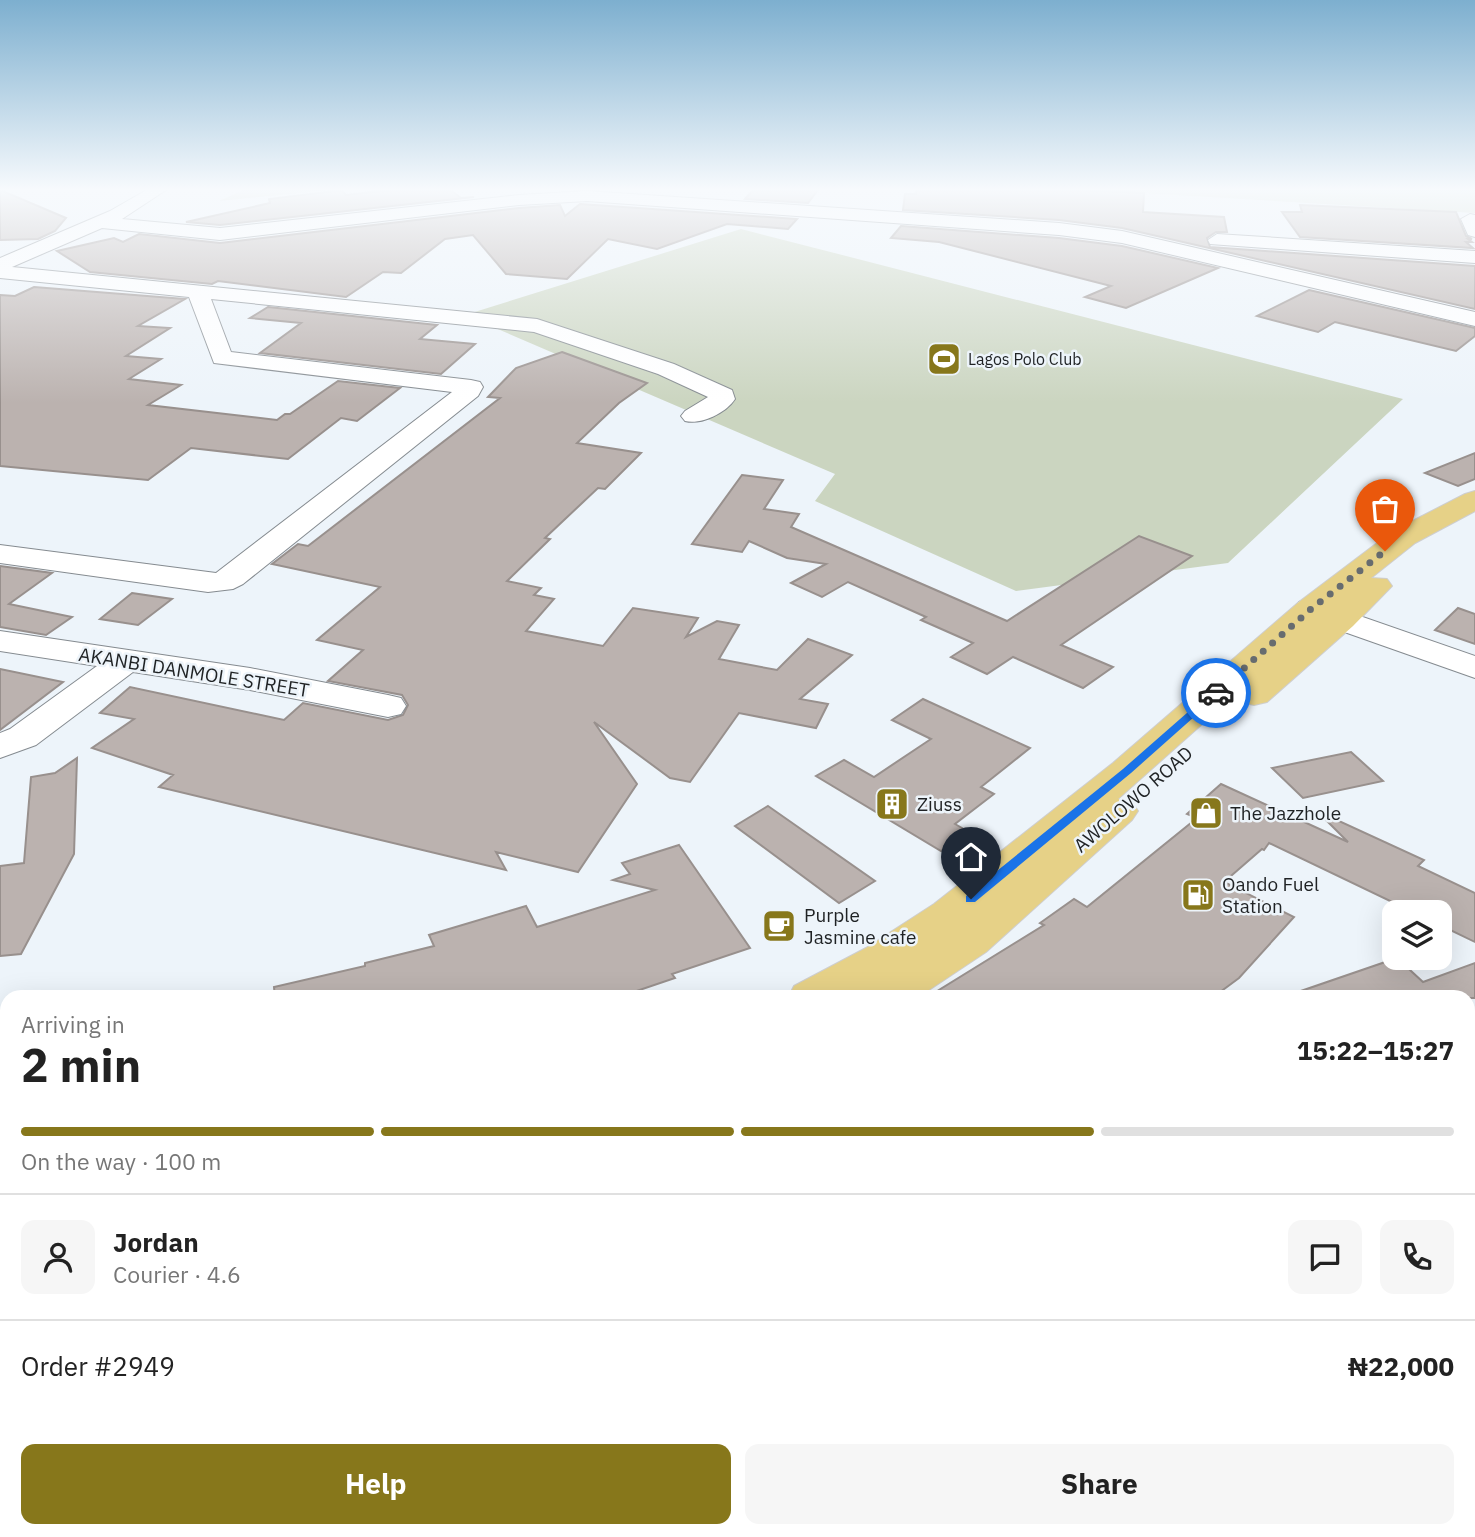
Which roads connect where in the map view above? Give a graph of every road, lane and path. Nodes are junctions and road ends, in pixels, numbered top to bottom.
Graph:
1 (1221, 260) edge
2 (0, 272) edge
3 (198, 293) junction
4 (1475, 319) edge
5 (694, 416) dead end
6 (1475, 500) edge
7 (1475, 512) edge
8 (0, 554) edge
9 (1326, 614) junction
10 (0, 641) edge
11 (127, 660) junction
12 (1475, 667) edge
13 (388, 706) dead end
14 (0, 747) edge
15 (826, 990) edge
16 (894, 990) edge

1 - 4 street
2 - 3 street
3 - 5 street
3 - 8 street
6 - 9 main road, AWOLOWO ROAD
7 - 9 main road, AWOLOWO ROAD
9 - 12 street
9 - 15 main road, AWOLOWO ROAD
9 - 16 main road, AWOLOWO ROAD
10 - 11 street, AKANBI DANMOLE STREET
11 - 13 street, AKANBI DANMOLE STREET
11 - 14 street

